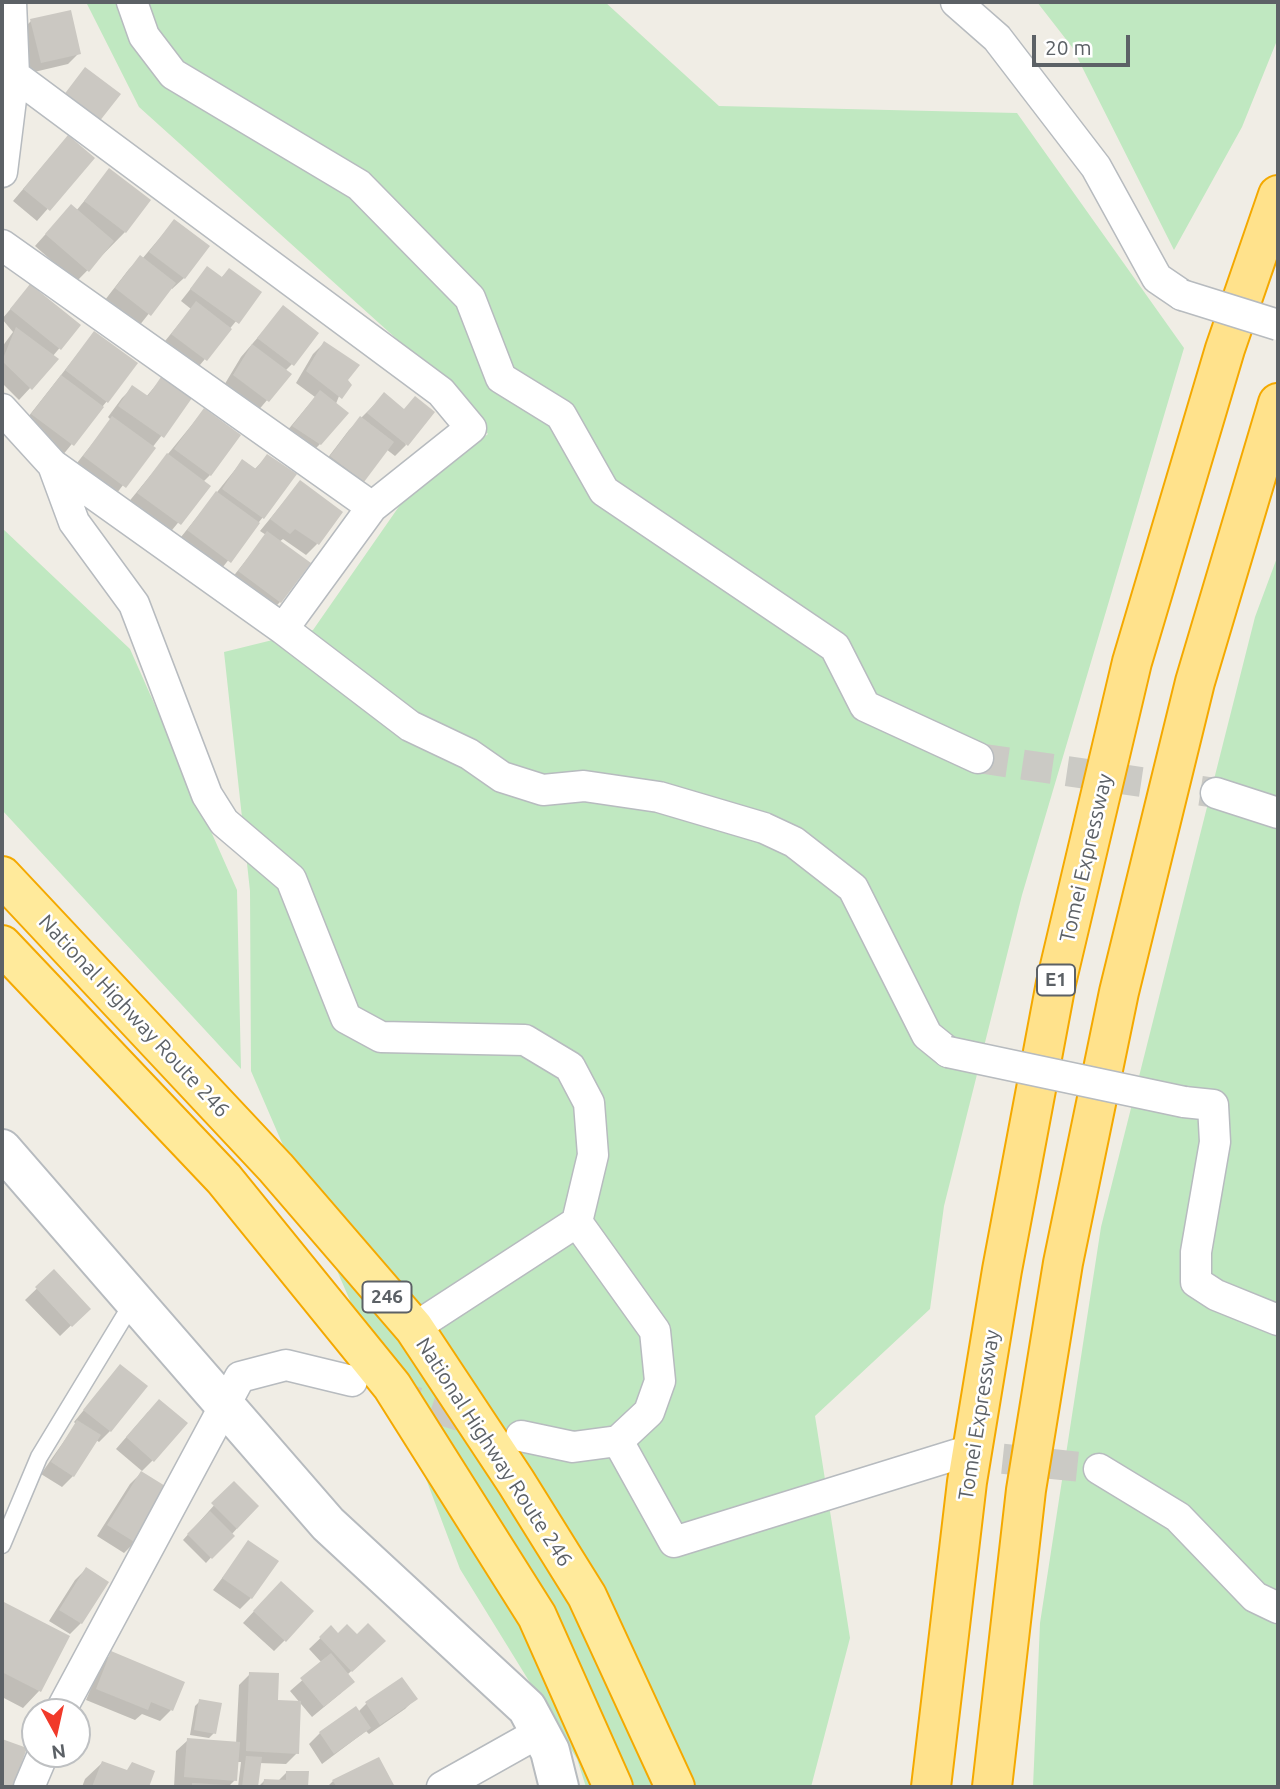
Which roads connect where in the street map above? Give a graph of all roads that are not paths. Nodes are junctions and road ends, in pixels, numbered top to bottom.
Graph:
1 (11, 2) edge
2 (131, 2) edge
3 (957, 2) edge
4 (14, 75) junction
5 (2, 172) edge
6 (1278, 195) edge
7 (2, 245) edge
8 (1278, 325) edge
9 (1278, 402) edge
10 (2, 409) edge
11 (53, 464) junction
12 (372, 507) junction
13 (283, 629) junction
14 (978, 758) tunnel mouth
15 (1216, 793) tunnel mouth
16 (1278, 813) edge
17 (2, 876) edge
18 (2, 945) edge
19 (2, 1149) edge
20 (578, 1222) junction
21 (133, 1302) junction
22 (1278, 1320) edge
23 (414, 1328) junction
24 (352, 1381) dead end
25 (223, 1407) junction
26 (521, 1436) dead end
27 (618, 1441) junction
28 (958, 1454) tunnel mouth
29 (1098, 1469) tunnel mouth
30 (2, 1545) edge
31 (1278, 1608) edge
32 (67, 1698) edge
33 (540, 1732) junction
34 (37, 1768) edge
35 (29, 1787) edge
36 (442, 1787) edge
37 (559, 1787) edge
38 (613, 1787) edge
39 (675, 1787) edge
40 (931, 1787) edge
41 (992, 1787) edge

1 - 4 street
2 - 14 street
3 - 8 street, bridge
4 - 5 street
4 - 12 street
6 - 40 highway, Tomei Expressway / E1
7 - 12 street
9 - 41 highway
10 - 11 street
11 - 13 street
11 - 20 street
12 - 13 street
13 - 22 street, bridge
15 - 16 street
17 - 23 highway, National Highway Route 246 / 246
18 - 38 highway, 246
19 - 21 street
20 - 23 street
20 - 27 street
21 - 25 street
21 - 30 lane
23 - 39 highway, National Highway Route 246 / 246
24 - 25 street
25 - 32 street
25 - 33 street
26 - 27 street
27 - 28 street
29 - 31 street
33 - 36 street
33 - 37 street
34 - 35 street

